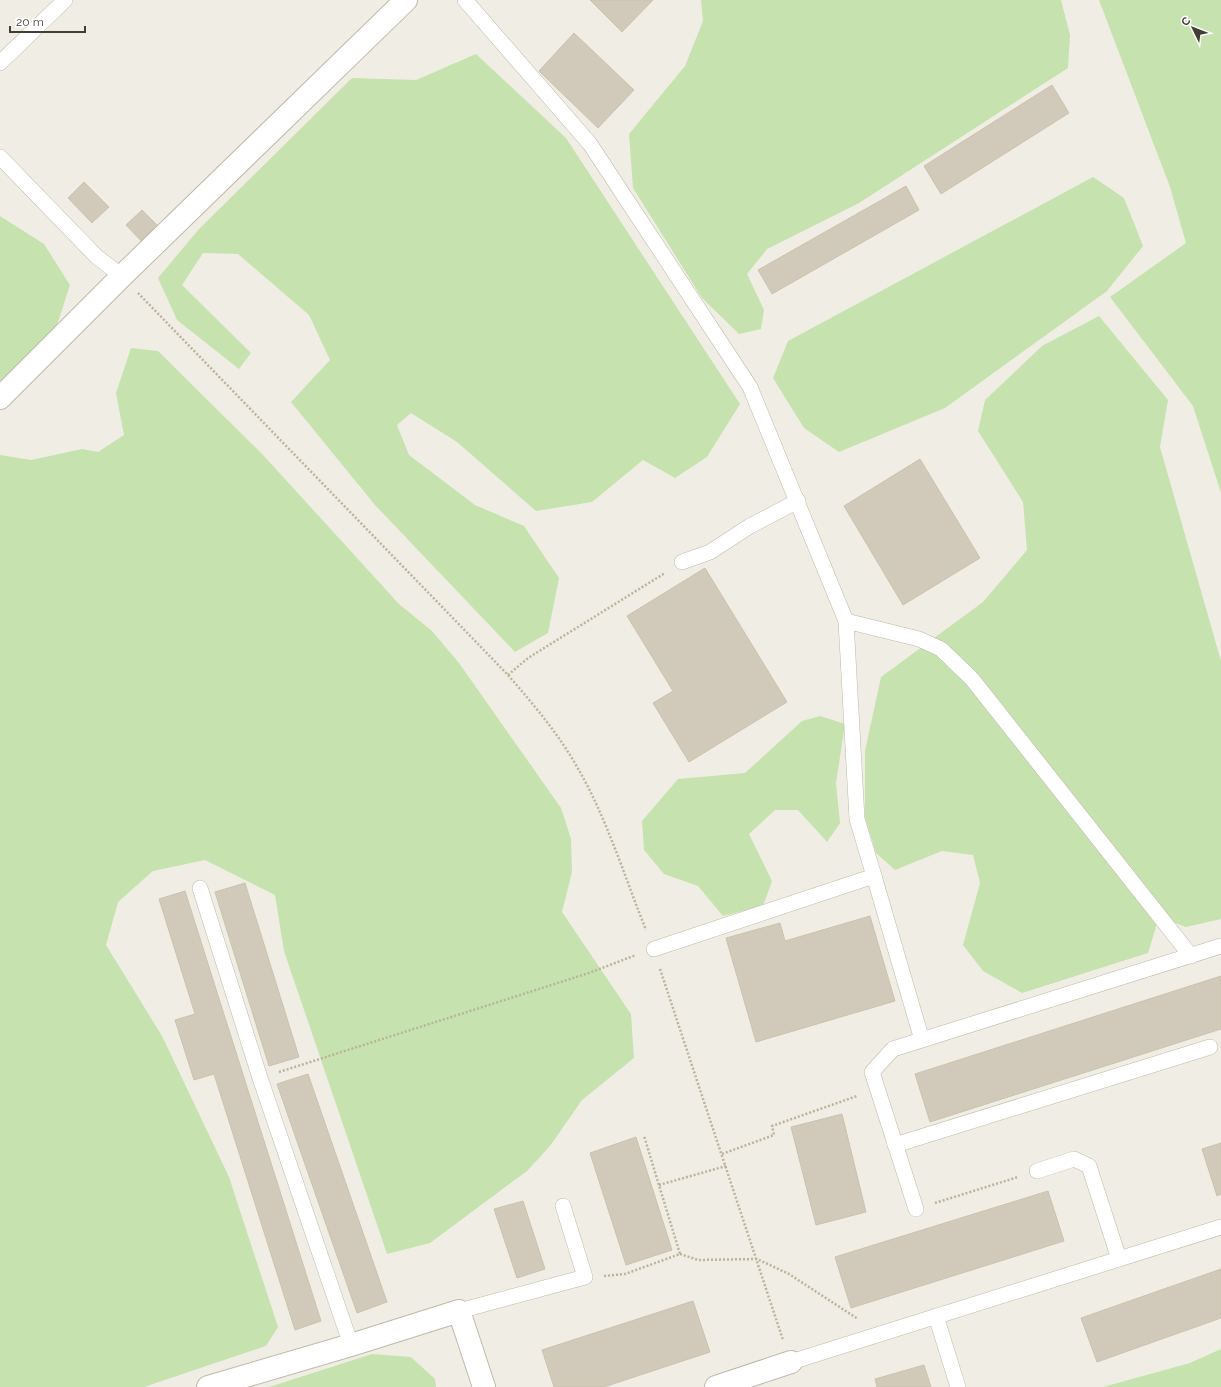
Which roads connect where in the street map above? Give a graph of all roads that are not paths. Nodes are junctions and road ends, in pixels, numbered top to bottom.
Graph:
1 (65, 0) edge
2 (406, 0) edge
3 (465, 0) edge
4 (0, 63) edge
5 (0, 157) edge
6 (122, 276) junction
7 (0, 398) edge
8 (798, 501) junction
9 (682, 562) road end
10 (846, 622) junction
11 (874, 876) junction
12 (200, 888) dead end
13 (1221, 946) edge
14 (654, 949) road end
15 (1191, 956) junction
16 (922, 1040) junction
17 (1210, 1047) dead end
18 (895, 1145) junction
19 (1037, 1171) road end
20 (563, 1206) dead end
21 (916, 1209) road end
22 (1221, 1227) edge
23 (1120, 1259) junction
24 (459, 1311) junction
25 (936, 1316) junction
26 (351, 1345) junction
27 (791, 1362) joint
28 (208, 1387) edge
29 (484, 1387) edge
30 (716, 1387) edge
31 (958, 1387) edge

1 - 4 lane
2 - 6 street
3 - 8 lane
5 - 6 lane
6 - 7 street
8 - 9 lane
8 - 10 lane
10 - 11 lane
10 - 15 lane
11 - 14 lane
11 - 16 lane
12 - 26 lane
13 - 15 lane
15 - 16 lane
16 - 18 lane
17 - 18 lane
18 - 21 lane
19 - 23 lane
20 - 24 lane
22 - 23 lane
23 - 25 lane
24 - 26 street
24 - 29 street
25 - 27 lane
25 - 31 lane
26 - 28 street
27 - 30 street

